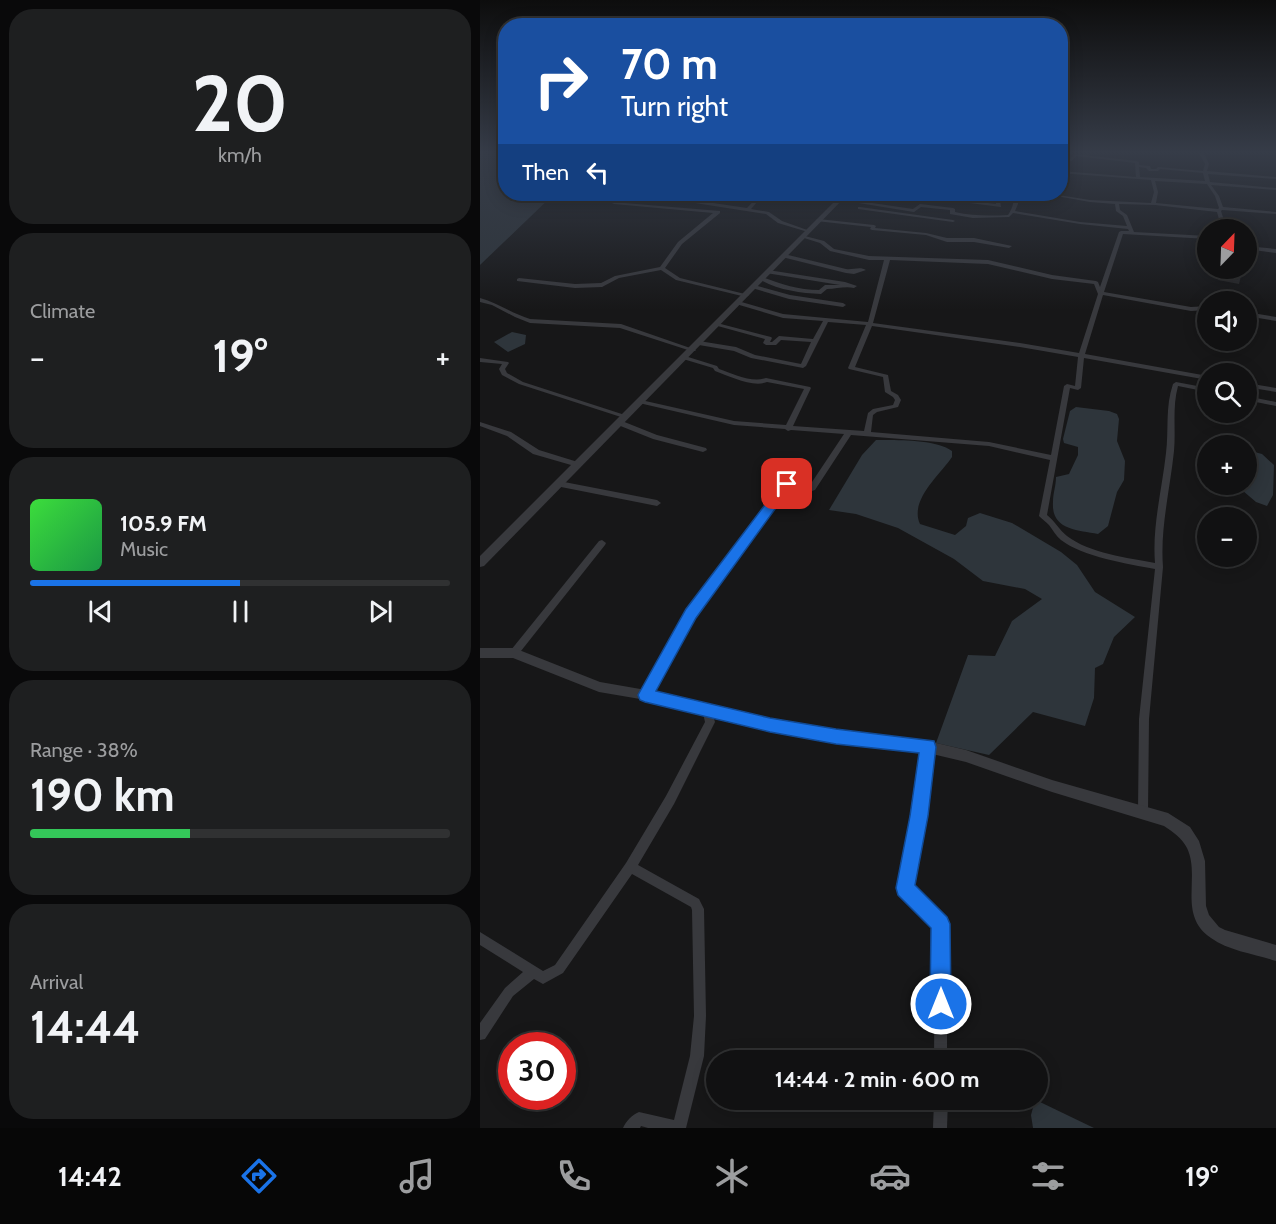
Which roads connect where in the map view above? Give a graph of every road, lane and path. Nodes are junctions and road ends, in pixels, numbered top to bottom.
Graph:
1 (633, 205) edge
2 (711, 205) edge
3 (753, 205) edge
4 (834, 205) edge
5 (859, 205) edge
6 (866, 205) edge
7 (1016, 205) edge
8 (1117, 205) edge
9 (1161, 205) edge
10 (1219, 205) edge
11 (729, 208) junction
12 (748, 210) junction
13 (1220, 210) junction
14 (717, 212) junction
15 (1013, 212) junction
16 (1276, 213) edge
17 (821, 218) junction
18 (1222, 219) edge
19 (953, 221) dead end
20 (1131, 230) junction
21 (806, 234) junction
22 (1197, 237) edge
23 (1009, 246) dead end
24 (1257, 248) edge
25 (1276, 251) edge
26 (784, 256) junction
27 (887, 260) junction
28 (662, 268) junction
29 (863, 270) dead end
30 (765, 276) junction
31 (519, 280) dead end
32 (844, 284) junction
33 (855, 286) dead end
34 (754, 287) junction
35 (1101, 293) junction
36 (746, 295) junction
37 (480, 300) edge
38 (738, 303) junction
39 (843, 305) dead end
40 (1197, 309) edge
41 (1257, 316) edge
42 (1276, 319) edge
43 (826, 321) junction
44 (870, 324) junction
45 (717, 325) junction
46 (815, 341) junction
47 (696, 347) junction
48 (1081, 356) junction
49 (685, 358) junction
50 (480, 360) edge
51 (1176, 373) junction
52 (1197, 376) edge
53 (1176, 384) junction
54 (1257, 387) edge
55 (1197, 388) edge
56 (1276, 390) edge
57 (1257, 400) edge
58 (641, 402) junction
59 (1276, 404) edge
60 (623, 420) junction
61 (480, 424) edge
62 (788, 429) junction
63 (849, 432) junction
64 (867, 433) junction
65 (703, 450) dead end
66 (1053, 459) junction
67 (578, 465) junction
68 (559, 484) junction
69 (657, 503) dead end
70 (602, 543) dead end
71 (480, 563) edge
72 (1159, 567) junction
73 (480, 653) edge
74 (514, 653) junction
75 (645, 695) junction
76 (707, 710) junction
77 (928, 747) junction
78 (1143, 812) junction
79 (630, 867) junction
80 (480, 938) edge
81 (1276, 952) edge
82 (533, 972) junction
83 (480, 1034) edge
84 (941, 1050) edge
85 (940, 1110) edge
86 (630, 1128) edge
87 (679, 1128) edge
88 (940, 1128) edge

1 - 14 street
2 - 11 street
3 - 12 street
4 - 17 street
5 - 19 street
6 - 15 street
7 - 15 street
8 - 20 street
9 - 13 street
10 - 13 street
11 - 12 street
11 - 14 street
12 - 21 street
13 - 16 street
13 - 18 street
14 - 28 street
15 - 20 street
17 - 21 street
17 - 23 street
20 - 22 street
20 - 35 street
21 - 26 street
21 - 27 street
24 - 25 street
26 - 29 street
26 - 30 street
27 - 35 street
27 - 44 street
28 - 31 street
28 - 36 street
30 - 32 street
30 - 32 street
30 - 34 street
32 - 33 street
34 - 36 street
34 - 39 street
35 - 40 street
35 - 48 street
36 - 38 street
37 - 47 street
38 - 43 street
38 - 45 street
41 - 42 street
43 - 44 street
43 - 46 street
44 - 48 street
44 - 64 street
45 - 46 street
45 - 47 street
46 - 47 street
47 - 49 street
48 - 51 street
48 - 66 street
49 - 58 street
49 - 62 street
50 - 60 street
51 - 52 street
51 - 53 street
53 - 55 street
53 - 72 street
54 - 56 street
57 - 59 street
58 - 60 street
58 - 62 street
60 - 65 street
60 - 67 street
61 - 67 street
62 - 63 street
63 - 64 street
63 - 75 street
64 - 66 street
66 - 72 street
67 - 68 street
68 - 69 street
68 - 71 street
70 - 74 street
72 - 78 street
73 - 74 street
74 - 75 street
75 - 76 street
76 - 77 street
76 - 79 street
77 - 78 street
77 - 84 street
78 - 81 street
79 - 82 street
79 - 87 street
80 - 82 street
82 - 83 street
85 - 88 street
86 - 87 street

